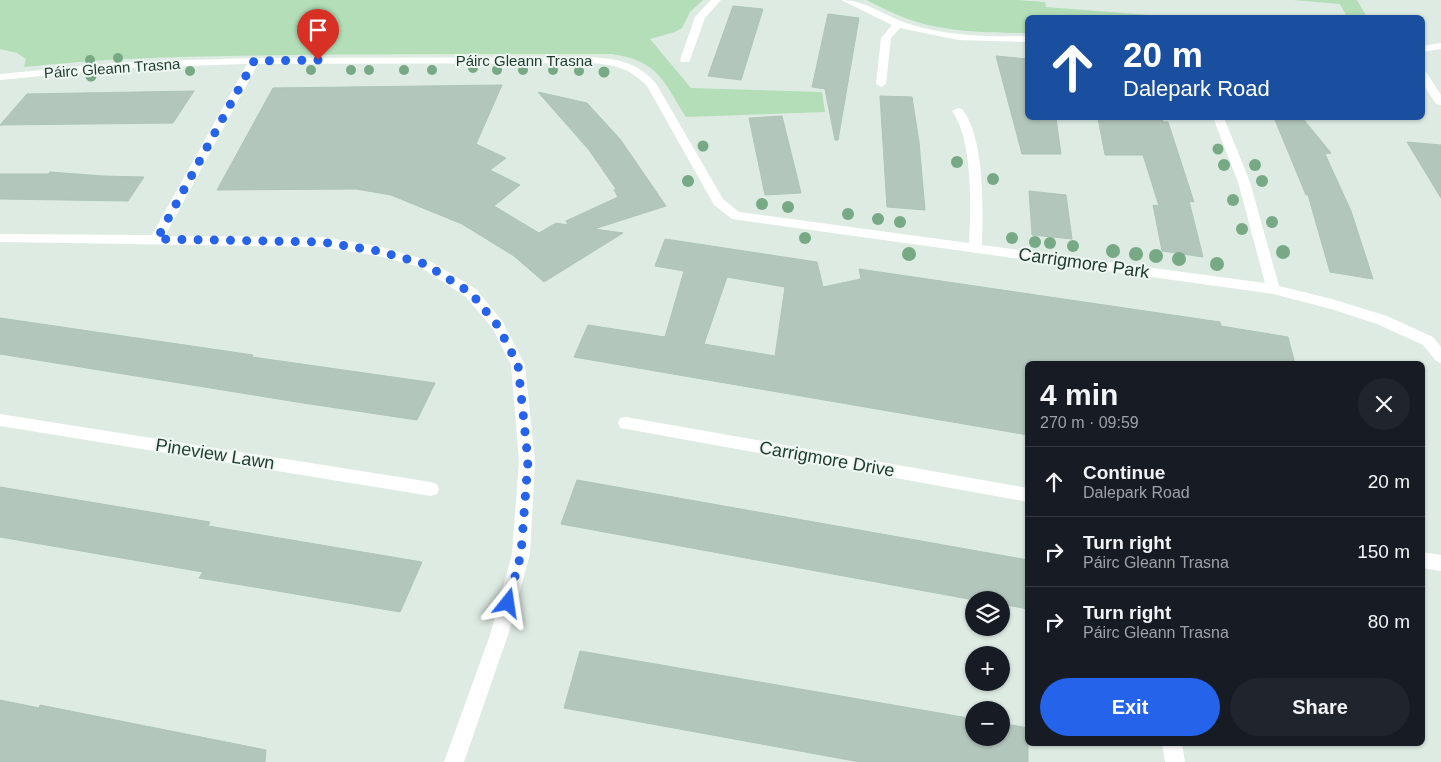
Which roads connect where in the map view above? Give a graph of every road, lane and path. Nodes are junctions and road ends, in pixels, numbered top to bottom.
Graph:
1 (716, 0) edge
2 (846, 0) edge
3 (899, 23) junction
4 (1025, 39) edge
5 (1441, 46) edge
6 (1425, 48) edge
7 (685, 60) dead end
8 (254, 61) junction
9 (0, 78) edge
10 (1425, 79) edge
11 (881, 84) dead end
12 (1440, 102) edge
13 (958, 111) dead end
14 (1220, 120) dead end
15 (718, 202) joint
16 (0, 238) edge
17 (157, 239) junction
18 (975, 248) junction
19 (1273, 289) junction
20 (1441, 357) edge
21 (0, 420) edge
22 (626, 423) dead end
23 (431, 489) dead end
24 (1025, 494) edge
25 (1425, 560) edge
26 (1441, 563) edge
27 (1172, 746) edge
28 (454, 762) edge
29 (1175, 762) edge

1 - 7 street
2 - 3 street
3 - 4 street
3 - 11 street
5 - 6 street
8 - 9 street, Páirc Gleann Trasna
8 - 15 street, Páirc Gleann Trasna
8 - 17 street
10 - 12 street
13 - 18 street
14 - 19 street
15 - 18 street, Carrigmore Park
16 - 17 street
17 - 28 street
18 - 19 street, Carrigmore Park
19 - 20 street, Carrigmore Park
21 - 23 street, Pineview Lawn
22 - 24 street, Carrigmore Drive
25 - 26 street
27 - 29 street

